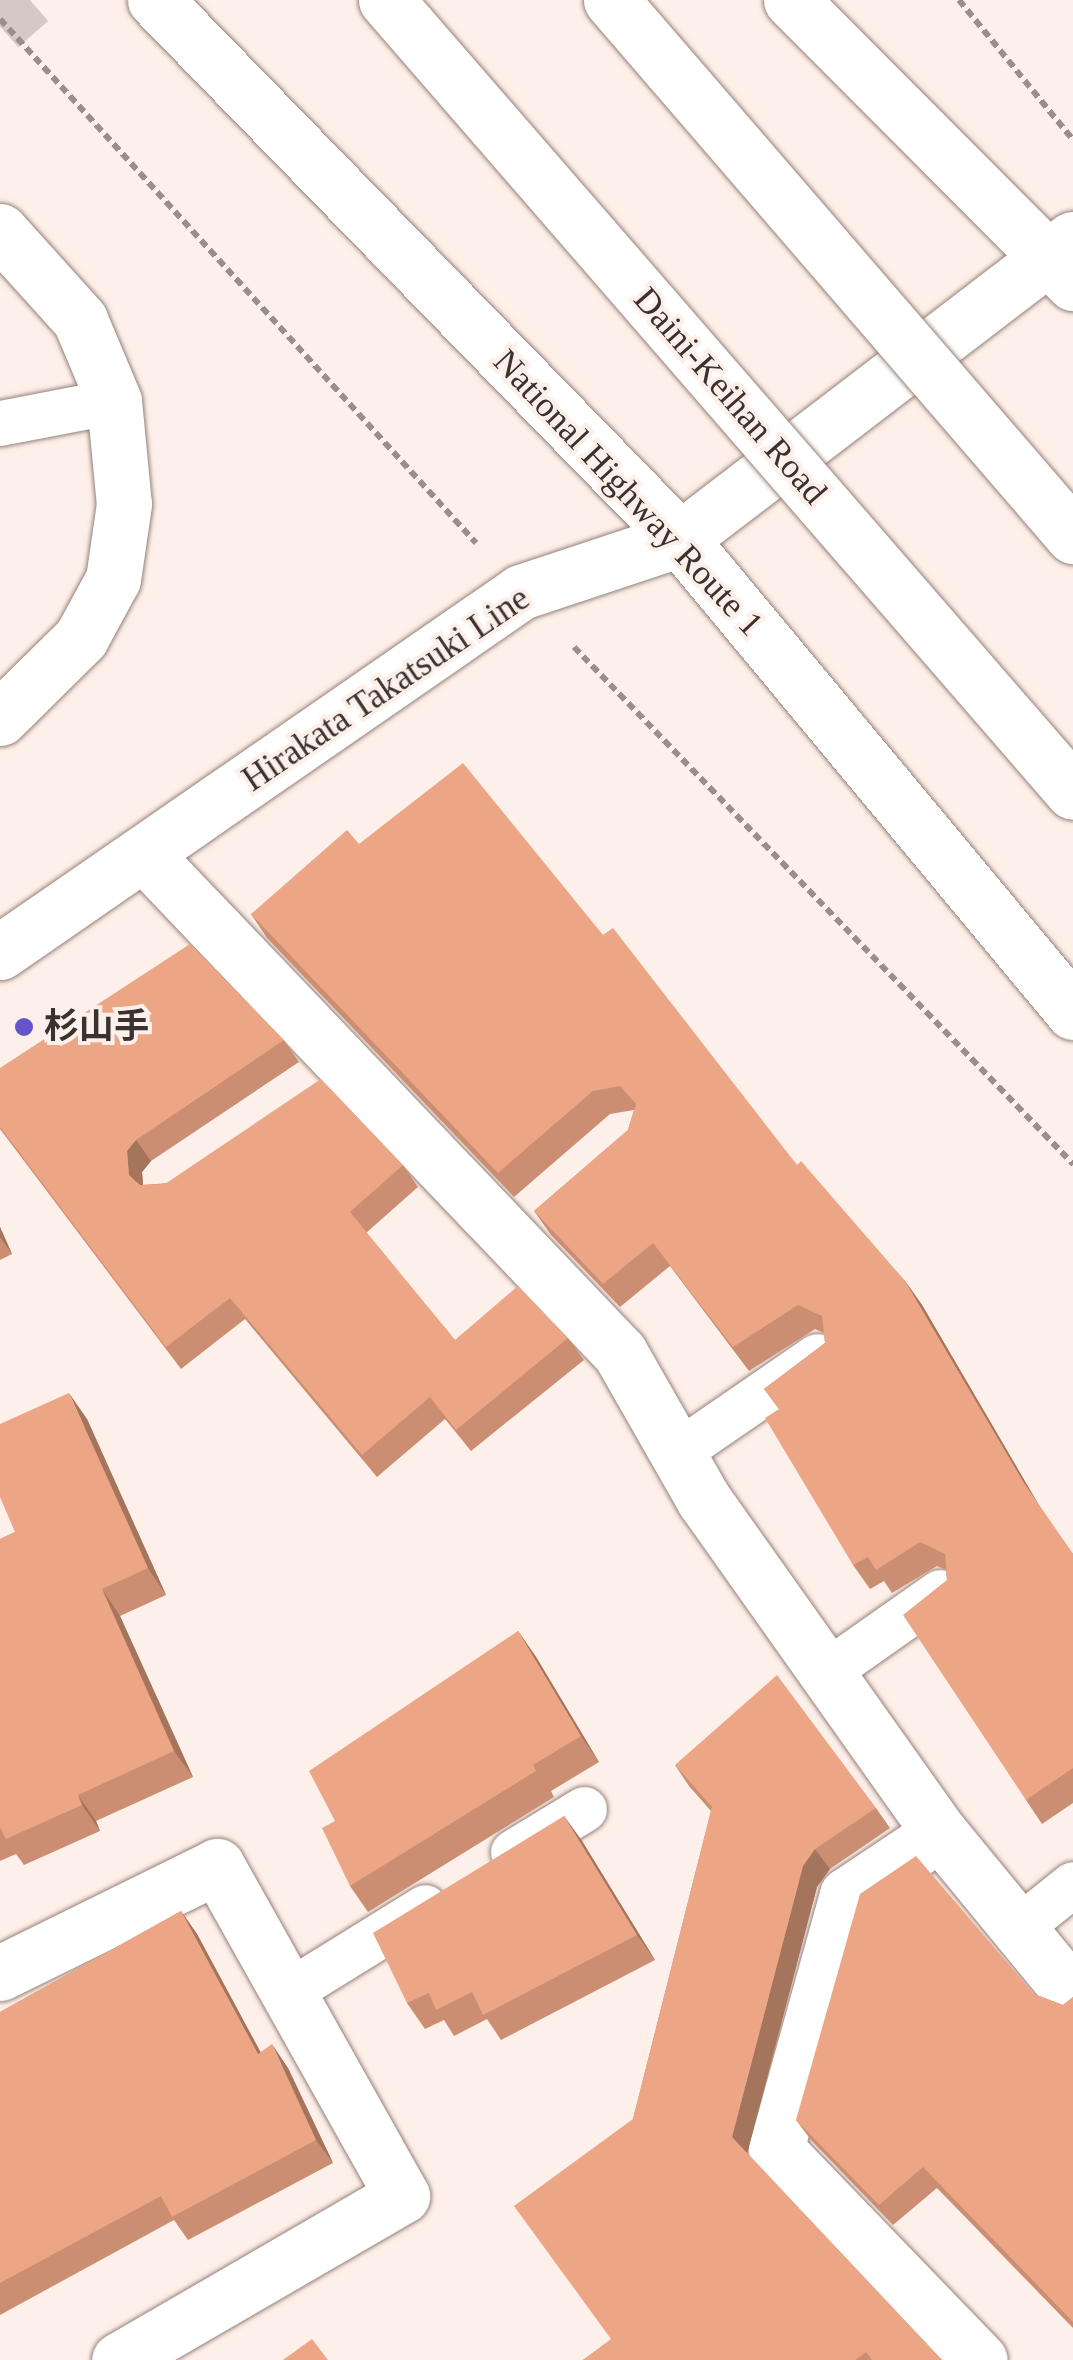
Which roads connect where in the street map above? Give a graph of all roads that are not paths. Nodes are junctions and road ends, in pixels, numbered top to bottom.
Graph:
1 (155, 0) edge
2 (386, 0) edge
3 (611, 0) edge
4 (792, 0) edge
5 (0, 231) edge
6 (1065, 260) edge
7 (114, 401) junction
8 (0, 423) edge
9 (1073, 536) edge
10 (680, 539) junction
11 (0, 718) edge
12 (1073, 792) edge
13 (144, 854) junction
14 (0, 952) edge
15 (1073, 1012) edge
16 (818, 1354) edge
17 (676, 1453) junction
18 (940, 1592) edge
19 (826, 1672) junction
20 (584, 1808) dead end
21 (940, 1833) junction
22 (1073, 1884) edge
23 (1018, 1928) junction
24 (0, 1973) edge
25 (288, 1992) junction
26 (1073, 1995) edge
27 (119, 2360) edge
28 (980, 2360) edge

1 - 10 main road, National Highway Route 1
2 - 12 main road, Daini-Keihan Road, bridge
3 - 9 main road, bridge
4 - 6 main road
5 - 7 main road
6 - 10 main road, Hirakata Takatsuki Line
7 - 8 lane
7 - 11 main road
10 - 13 main road, Hirakata Takatsuki Line
10 - 15 main road, National Highway Route 1
13 - 14 main road, Hirakata Takatsuki Line
13 - 17 main road
16 - 17 lane
17 - 19 main road
18 - 19 lane
19 - 21 main road
20 - 25 lane
21 - 23 main road
21 - 28 main road
22 - 23 lane
23 - 26 main road
24 - 25 main road
25 - 27 main road

